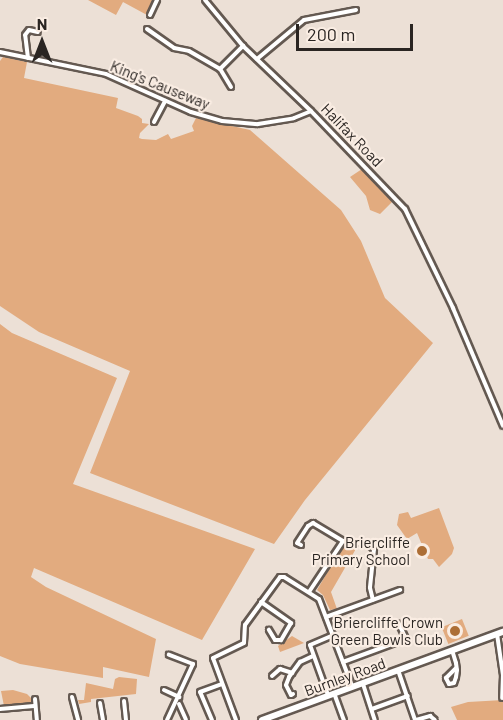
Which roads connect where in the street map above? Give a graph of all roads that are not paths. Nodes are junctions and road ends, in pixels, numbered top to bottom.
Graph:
1 (157, 0) edge
2 (205, 0) edge
3 (356, 10) dead end
4 (150, 15) dead end
5 (147, 29) dead end
6 (38, 32) dead end
7 (243, 46) junction
8 (0, 52) edge
9 (28, 58) junction
10 (257, 59) junction
11 (220, 69) junction
12 (231, 87) dead end
13 (165, 100) junction
14 (311, 111) junction
15 (154, 122) dead end
16 (503, 426) edge
17 (343, 541) junction
18 (297, 543) dead end
19 (400, 590) dead end
20 (309, 592) junction
21 (373, 600) junction
22 (261, 602) junction
23 (326, 617) junction
24 (399, 624) dead end
25 (268, 630) dead end
26 (500, 633) edge
27 (333, 635) junction
28 (452, 650) junction
29 (169, 656) dead end
30 (313, 656) junction
31 (343, 662) junction
32 (456, 668) dead end
33 (398, 670) junction
34 (292, 673) junction
35 (272, 674) dead end
36 (503, 676) edge
37 (362, 683) junction
38 (222, 684) junction
39 (502, 684) edge
40 (352, 686) junction
41 (164, 690) dead end
42 (331, 694) junction
43 (291, 695) dead end
44 (408, 696) junction
45 (72, 697) dead end
46 (179, 697) junction
47 (502, 698) edge
48 (35, 699) dead end
49 (124, 701) dead end
50 (100, 703) dead end
51 (179, 704) dead end
52 (34, 706) junction
53 (0, 709) edge
54 (372, 709) junction
55 (416, 719) edge
56 (37, 720) edge
57 (78, 720) edge
58 (103, 720) edge
59 (126, 720) edge
60 (167, 720) edge
61 (186, 720) edge
62 (212, 720) edge
63 (237, 720) edge
64 (262, 720) edge
65 (342, 720) edge
66 (375, 720) edge
67 (435, 720) edge

1 - 4 street
2 - 7 street, Halifax Road
3 - 10 street
5 - 11 street
6 - 9 street
7 - 10 street, Halifax Road
7 - 11 street
8 - 9 street, King's Causeway
9 - 13 street, King's Causeway
10 - 14 street, Halifax Road
11 - 12 street
13 - 14 street, King's Causeway
13 - 15 street
14 - 16 street, Halifax Road
17 - 18 street
17 - 20 street
17 - 21 street
19 - 21 street
20 - 22 street
20 - 23 street
21 - 23 street
22 - 25 street
22 - 38 street
23 - 27 street
24 - 31 street
26 - 28 street, Burnley Road
26 - 36 street
27 - 30 street
27 - 31 street
28 - 32 street
28 - 33 street, Burnley Road
29 - 46 street
30 - 34 street
30 - 42 street
31 - 40 street
33 - 37 street, Burnley Road
33 - 44 street
34 - 35 street
34 - 43 street
36 - 39 street
37 - 40 street, Burnley Road
37 - 54 street
38 - 62 street
38 - 63 street
39 - 47 street
40 - 42 street, Burnley Road
41 - 46 street
42 - 64 street, Burnley Road
42 - 65 street
44 - 54 street
44 - 55 street
45 - 57 street
46 - 60 street
48 - 52 street
49 - 59 street
50 - 58 street
51 - 61 street
52 - 53 street
52 - 56 street
54 - 66 street
55 - 67 street

